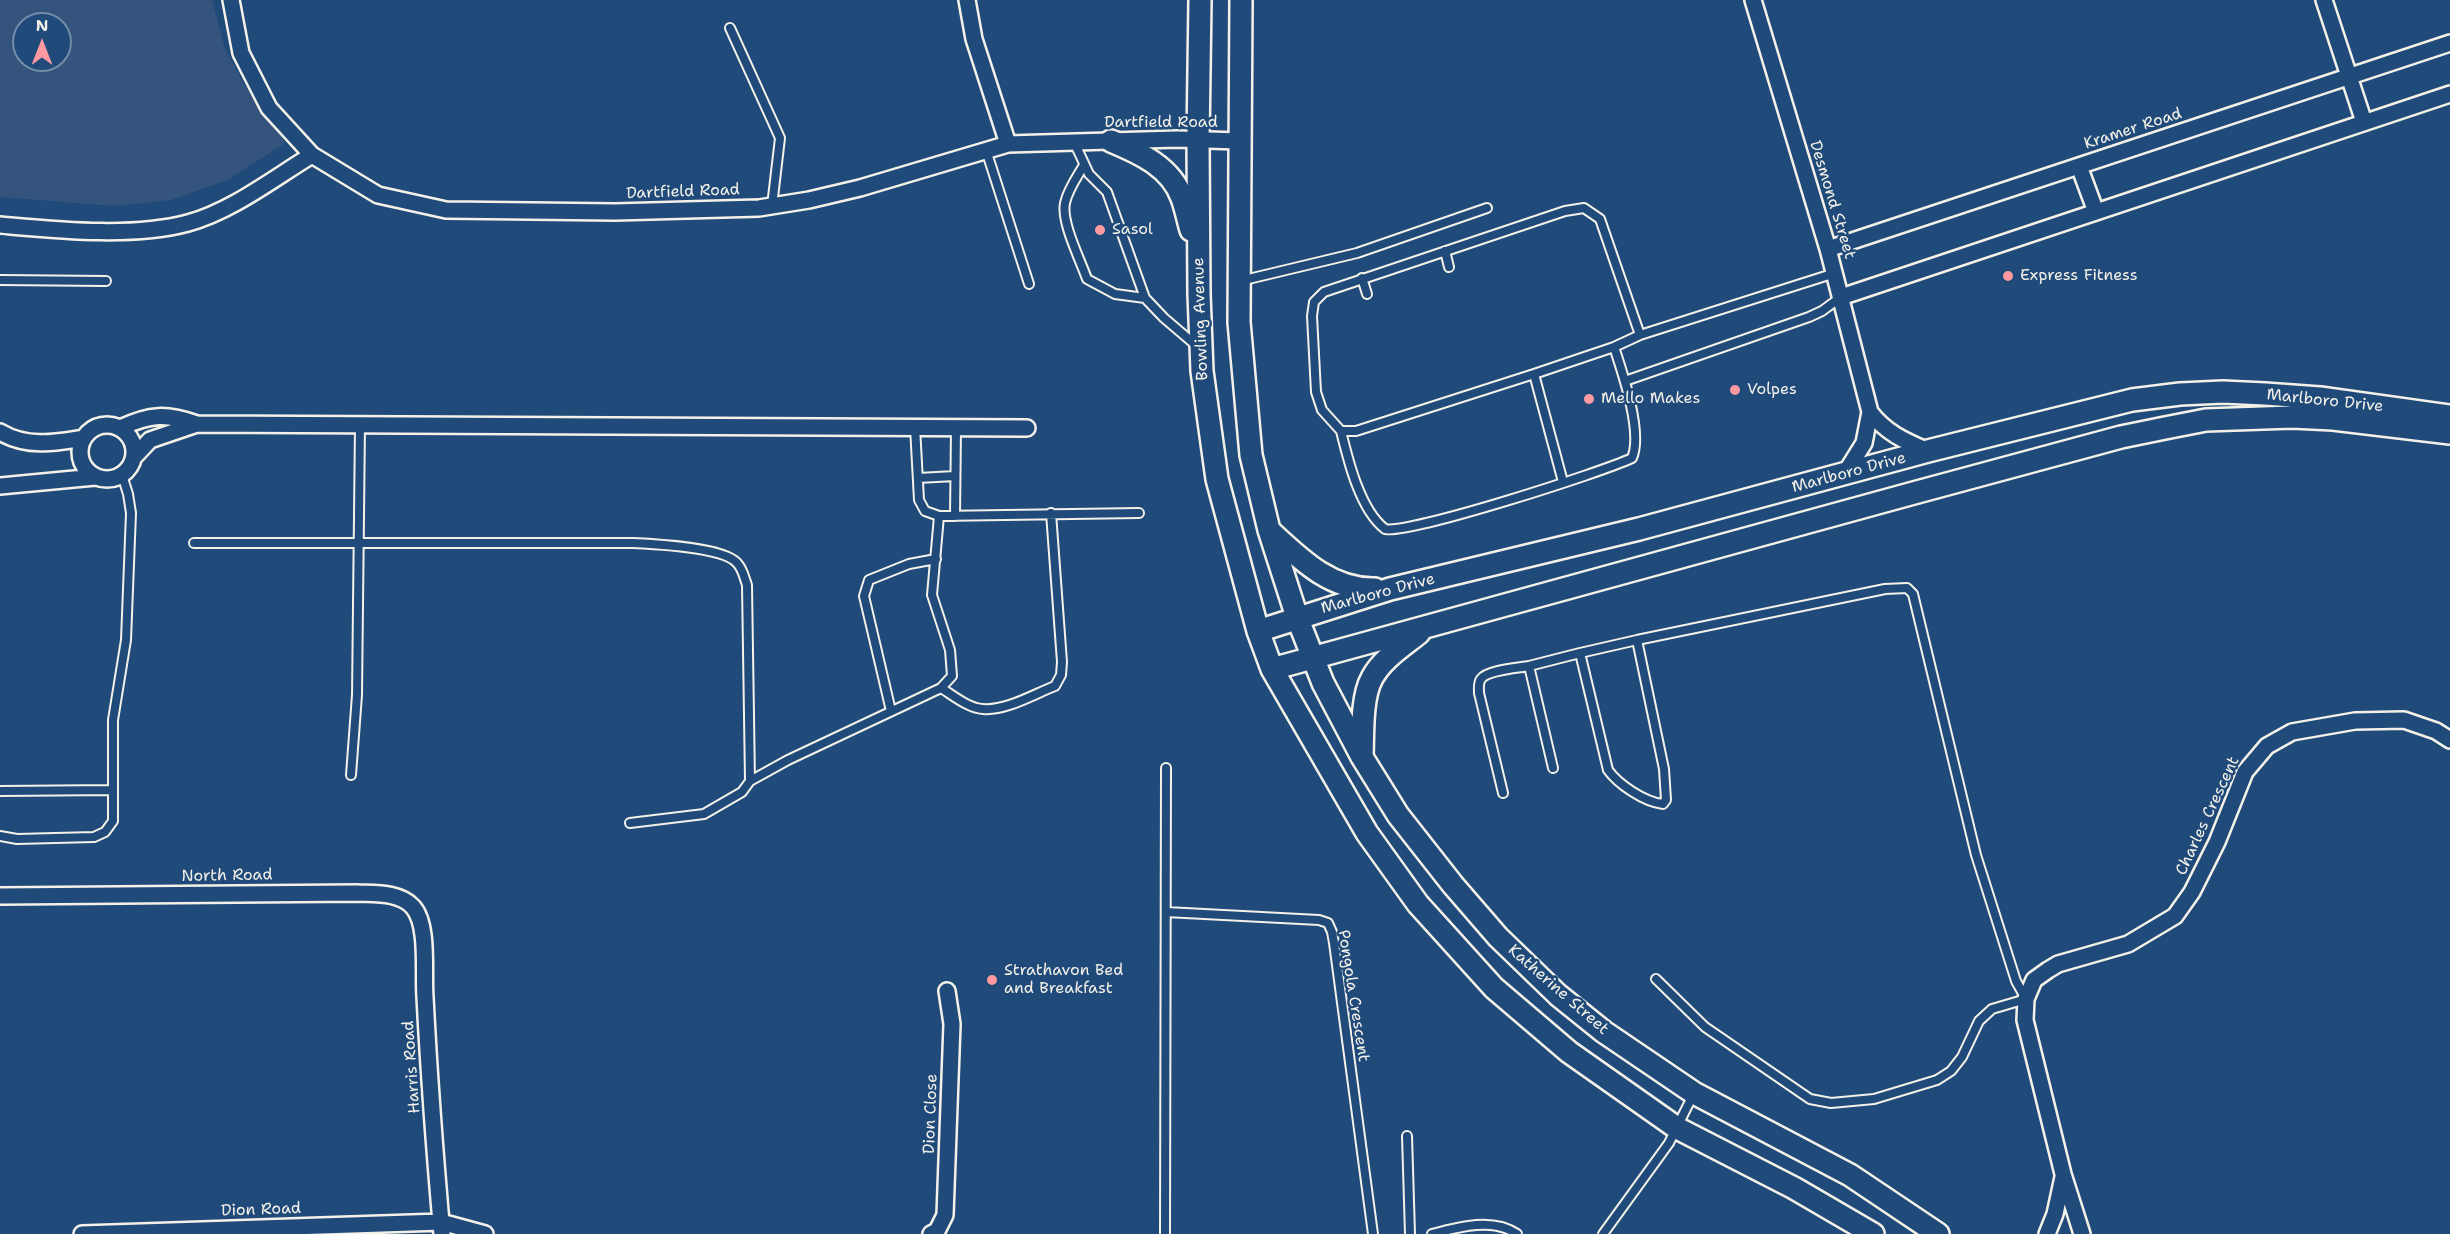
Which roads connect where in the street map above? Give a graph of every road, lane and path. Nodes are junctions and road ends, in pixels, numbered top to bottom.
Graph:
1 (231, 0) edge
2 (967, 0) edge
3 (1200, 0) edge
4 (1241, 0) edge
5 (1753, 0) edge
6 (2324, 0) edge
7 (730, 28) dead end
8 (2450, 43) edge
9 (2348, 76) junction
10 (2450, 94) edge
11 (2364, 122) junction
12 (1198, 140) junction
13 (1073, 141) junction
14 (1112, 141) junction
15 (1239, 141) junction
16 (1008, 144) junction
17 (986, 150) junction
18 (312, 154) junction
19 (1084, 165) junction
20 (2079, 166) junction
21 (772, 206) junction
22 (1487, 208) dead end
23 (2096, 212) junction
24 (0, 225) edge
25 (1828, 249) junction
26 (1445, 251) junction
27 (1198, 257) junction
28 (1449, 267) dead end
29 (1835, 273) junction
30 (1362, 278) junction
31 (0, 280) edge
32 (106, 281) dead end
33 (1239, 282) junction
34 (1029, 284) dead end
35 (1367, 294) dead end
36 (1841, 297) junction
37 (1145, 298) junction
38 (1640, 335) junction
39 (1614, 347) junction
40 (1201, 350) junction
41 (1534, 374) junction
42 (1625, 381) junction
43 (1870, 412) junction
44 (2450, 416) edge
45 (197, 424) junction
46 (360, 425) junction
47 (915, 427) junction
48 (120, 428) junction
49 (956, 428) junction
50 (1027, 428) dead end
51 (1341, 431) junction
52 (0, 432) edge
53 (2450, 433) edge
54 (84, 438) junction
55 (1928, 451) junction
56 (135, 456) junction
57 (122, 475) junction
58 (1844, 475) junction
59 (955, 476) junction
60 (95, 477) junction
61 (918, 478) junction
62 (1563, 482) junction
63 (0, 486) edge
64 (1051, 513) junction
65 (1139, 513) dead end
66 (939, 516) junction
67 (955, 516) junction
68 (1269, 530) junction
69 (195, 543) dead end
70 (359, 544) junction
71 (936, 559) junction
72 (1390, 589) junction
73 (1297, 617) junction
74 (1427, 627) junction
75 (1258, 631) junction
76 (1637, 640) junction
77 (1580, 653) junction
78 (1312, 657) junction
79 (1529, 666) junction
80 (1272, 669) junction
81 (941, 688) junction
82 (891, 711) junction
83 (2450, 740) edge
84 (1362, 757) junction
85 (1166, 768) dead end
86 (1553, 768) dead end
87 (351, 775) dead end
88 (750, 781) junction
89 (113, 790) junction
90 (0, 791) edge
91 (1503, 793) dead end
92 (630, 823) dead end
93 (0, 836) edge
94 (0, 896) edge
95 (408, 902) joint
96 (1166, 912) junction
97 (1656, 979) dead end
98 (947, 991) dead end
99 (2026, 999) junction
100 (1694, 1093) junction
101 (1677, 1128) junction
102 (1407, 1136) dead end
103 (2063, 1174) junction
104 (442, 1228) edge
105 (82, 1234) edge
106 (485, 1234) edge
107 (932, 1234) edge
108 (1165, 1234) edge
109 (1373, 1234) edge
110 (1410, 1234) edge
111 (1432, 1234) edge
112 (1517, 1234) edge
113 (1603, 1234) edge
114 (1873, 1234) edge
115 (1938, 1234) edge
116 (2047, 1234) edge
117 (2082, 1234) edge

1 - 18 street, Dartfield Road
2 - 16 street
3 - 12 main road, Bowling Avenue
4 - 15 main road
5 - 25 street, Desmond Street
6 - 9 street
7 - 21 lane
8 - 9 street, Kramer Road
9 - 11 street
9 - 20 street, Kramer Road
10 - 11 street
11 - 23 street
12 - 14 street, Dartfield Road
12 - 15 street, Dartfield Road
12 - 27 main road, Bowling Avenue
13 - 14 street, Dartfield Road
13 - 16 street, Dartfield Road
13 - 19 lane
14 - 27 main road
15 - 33 main road
16 - 17 street, Dartfield Road
17 - 21 street, Dartfield Road
17 - 34 lane
18 - 21 street, Dartfield Road
18 - 24 street
19 - 37 lane
19 - 37 lane
20 - 23 street
20 - 25 street, Kramer Road
22 - 33 lane
23 - 36 street
25 - 29 street, Desmond Street
26 - 28 lane
26 - 30 lane
26 - 38 lane
27 - 40 main road, Bowling Avenue
29 - 36 street, Desmond Street
29 - 38 lane
30 - 35 lane
30 - 51 lane
31 - 32 lane
33 - 68 main road
36 - 42 lane
36 - 43 street, Desmond Street
37 - 40 lane
38 - 39 lane
39 - 41 lane
39 - 42 lane
40 - 75 main road, Bowling Avenue
41 - 51 lane
41 - 62 lane
42 - 62 lane
43 - 55 street
43 - 58 street, Desmond Street
44 - 55 main road, Marlboro Drive
45 - 46 street
45 - 48 street
45 - 56 street
46 - 47 street
46 - 70 lane
47 - 49 street
47 - 61 lane
48 - 54 street
48 - 56 street
49 - 50 street
49 - 59 lane
51 - 62 lane
52 - 54 street
53 - 74 main road, Marlboro Drive
54 - 60 street
55 - 58 main road, Marlboro Drive
56 - 57 street
57 - 60 street
57 - 89 lane
58 - 72 main road, Marlboro Drive
59 - 61 lane
59 - 67 lane
60 - 63 street
61 - 66 lane
64 - 65 lane
64 - 67 lane
64 - 81 lane
66 - 67 lane
66 - 71 lane
68 - 72 main road
68 - 73 main road
69 - 70 lane
70 - 87 lane
70 - 88 lane
71 - 81 lane
71 - 82 lane
72 - 73 main road, Marlboro Drive
73 - 75 main road, Marlboro Drive
73 - 78 main road, Katherine Street
74 - 78 main road, Marlboro Drive
74 - 84 main road
75 - 80 main road, Bowling Avenue
76 - 77 lane
76 - 77 lane
76 - 99 lane
77 - 79 lane
78 - 80 main road, Marlboro Drive
78 - 84 main road, Katherine Street
79 - 86 lane
79 - 91 lane
80 - 101 main road
81 - 82 lane
82 - 88 lane
83 - 99 street, Charles Crescent
84 - 100 main road, Katherine Street
85 - 96 lane
88 - 92 lane
89 - 90 lane
89 - 93 lane
94 - 95 street, North Road
95 - 104 street, Harris Road
96 - 108 lane
96 - 109 lane, Pongola Crescent
97 - 99 lane
98 - 107 street, Dion Close
99 - 103 street
100 - 101 lane
100 - 115 main road, Katherine Street
101 - 113 lane
101 - 114 main road
102 - 110 lane
103 - 116 street
103 - 117 street
104 - 105 street, Dion Road
104 - 106 street, Dion Road
111 - 112 lane

